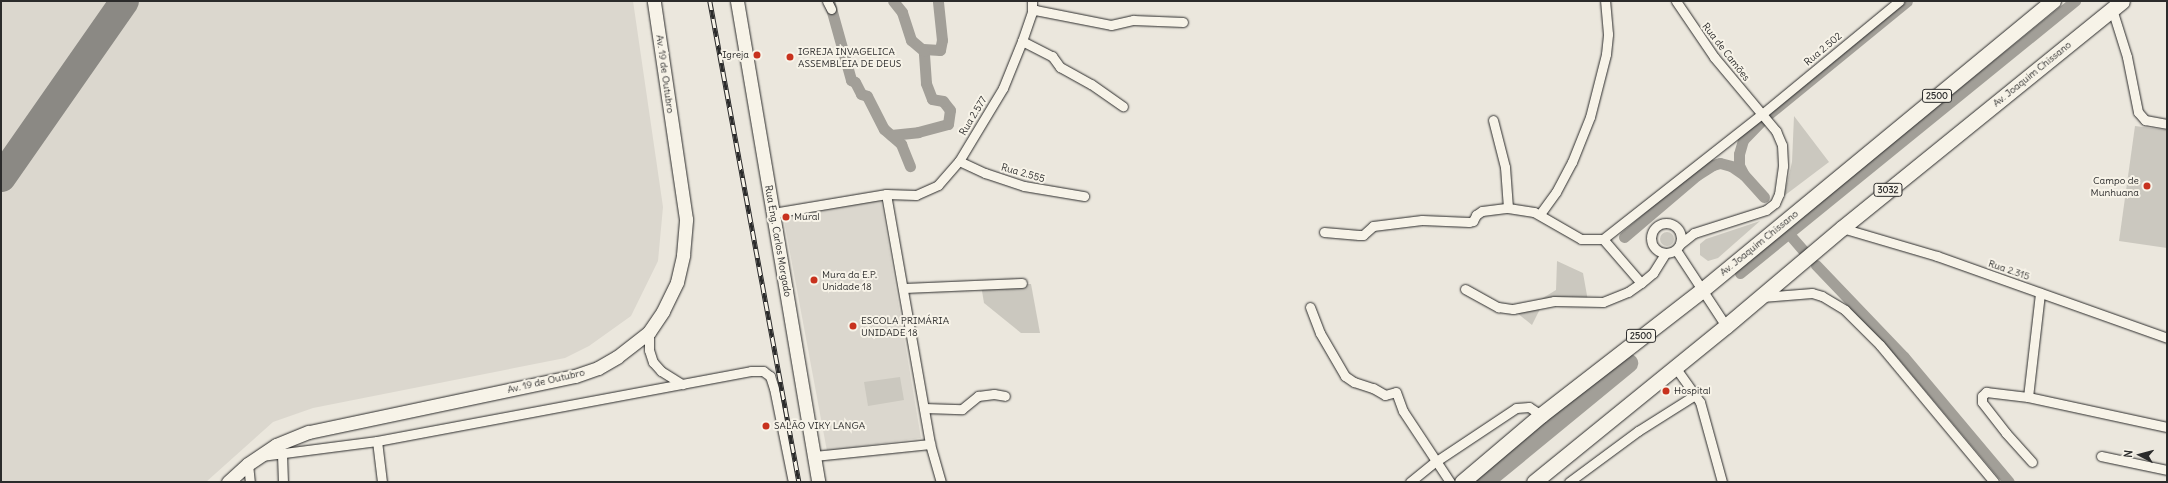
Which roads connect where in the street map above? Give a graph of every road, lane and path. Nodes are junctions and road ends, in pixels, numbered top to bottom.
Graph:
1 (654, 1) edge
2 (737, 1) edge
3 (1032, 1) edge
4 (1605, 1) edge
5 (1676, 1) edge
6 (1899, 1) edge
7 (2053, 1) edge
8 (2117, 5) edge
9 (1032, 12) junction
10 (1183, 22) dead end
11 (1022, 40) junction
12 (1123, 106) dead end
13 (1762, 114) junction
14 (1493, 120) dead end
15 (2167, 124) edge
16 (959, 161) junction
17 (886, 194) junction
18 (1084, 196) dead end
19 (1508, 208) junction
20 (773, 213) junction
21 (1540, 214) junction
22 (1842, 228) junction
23 (1324, 232) dead end
24 (1603, 239) junction
25 (1678, 247) junction
26 (1665, 254) junction
27 (1022, 283) dead end
28 (1641, 283) junction
29 (903, 288) junction
30 (1465, 289) dead end
31 (1702, 290) junction
32 (2040, 293) junction
33 (1759, 297) junction
34 (1310, 307) dead end
35 (1726, 326) junction
36 (649, 332) junction
37 (2167, 338) edge
38 (1675, 367) junction
39 (682, 384) junction
40 (1696, 395) junction
41 (1005, 396) dead end
42 (2028, 397) junction
43 (924, 408) junction
44 (1541, 415) junction
45 (2167, 427) edge
46 (377, 441) junction
47 (930, 444) junction
48 (282, 454) junction
49 (814, 456) junction
50 (2101, 456) dead end
51 (253, 460) junction
52 (1435, 462) junction
53 (2032, 462) dead end
54 (2167, 470) edge
55 (228, 482) edge
56 (250, 482) edge
57 (283, 482) edge
58 (382, 482) edge
59 (793, 482) edge
60 (818, 482) edge
61 (941, 482) edge
62 (1410, 482) edge
63 (1450, 482) edge
64 (1462, 482) edge
65 (1534, 482) edge
66 (1569, 482) edge
67 (1722, 482) edge
68 (1994, 482) edge

1 - 36 street, Av. 19 de Outubro
2 - 20 street, Rua Eng. Carlos Morgado
3 - 9 street, Rua 2.577
4 - 21 street
5 - 13 street, Rua de Camões
6 - 13 street, Rua 2.502
7 - 31 main road, Av. Joaquim Chissano / 2500
8 - 15 street
8 - 22 main road, Av. Joaquim Chissano / 3032
9 - 10 street
9 - 11 street, Rua 2.577
11 - 12 street
11 - 16 street, Rua 2.577
13 - 24 street, Rua 2.502
13 - 25 street, Rua de Camões
14 - 19 street
16 - 17 street, Rua 2.577
16 - 18 street, Rua 2.555
17 - 20 street, Rua 2.577
17 - 29 street
19 - 21 street
19 - 23 street
20 - 49 street, Rua Eng. Carlos Morgado
21 - 24 street
22 - 32 street, Rua 2.315
22 - 33 main road, Av. Joaquim Chissano / 3032
24 - 28 street
25 - 26 street
25 - 26 street
25 - 31 street
26 - 28 street
27 - 29 street
28 - 30 street
29 - 43 street
31 - 35 street
31 - 44 main road, Av. Joaquim Chissano / 2500
32 - 37 street, Rua 2.315
32 - 42 street
33 - 35 main road, Av. Joaquim Chissano / 3032
33 - 68 street
34 - 52 street
35 - 38 main road, Av. Joaquim Chissano / 3032
36 - 39 street
36 - 51 street, Av. 19 de Outubro
38 - 40 street
38 - 65 main road, Av. Joaquim Chissano / 3032
39 - 46 street
39 - 59 street
40 - 66 street
40 - 67 street
41 - 43 street
42 - 45 street
42 - 53 street
43 - 47 street
44 - 52 street
44 - 64 main road, Av. Joaquim Chissano / 2500
46 - 48 street
46 - 58 street
47 - 49 street
47 - 61 street
48 - 51 street
48 - 57 street
49 - 60 street, Rua Eng. Carlos Morgado
50 - 54 street
51 - 55 street, Av. 19 de Outubro
51 - 56 street
52 - 62 street
52 - 63 street

